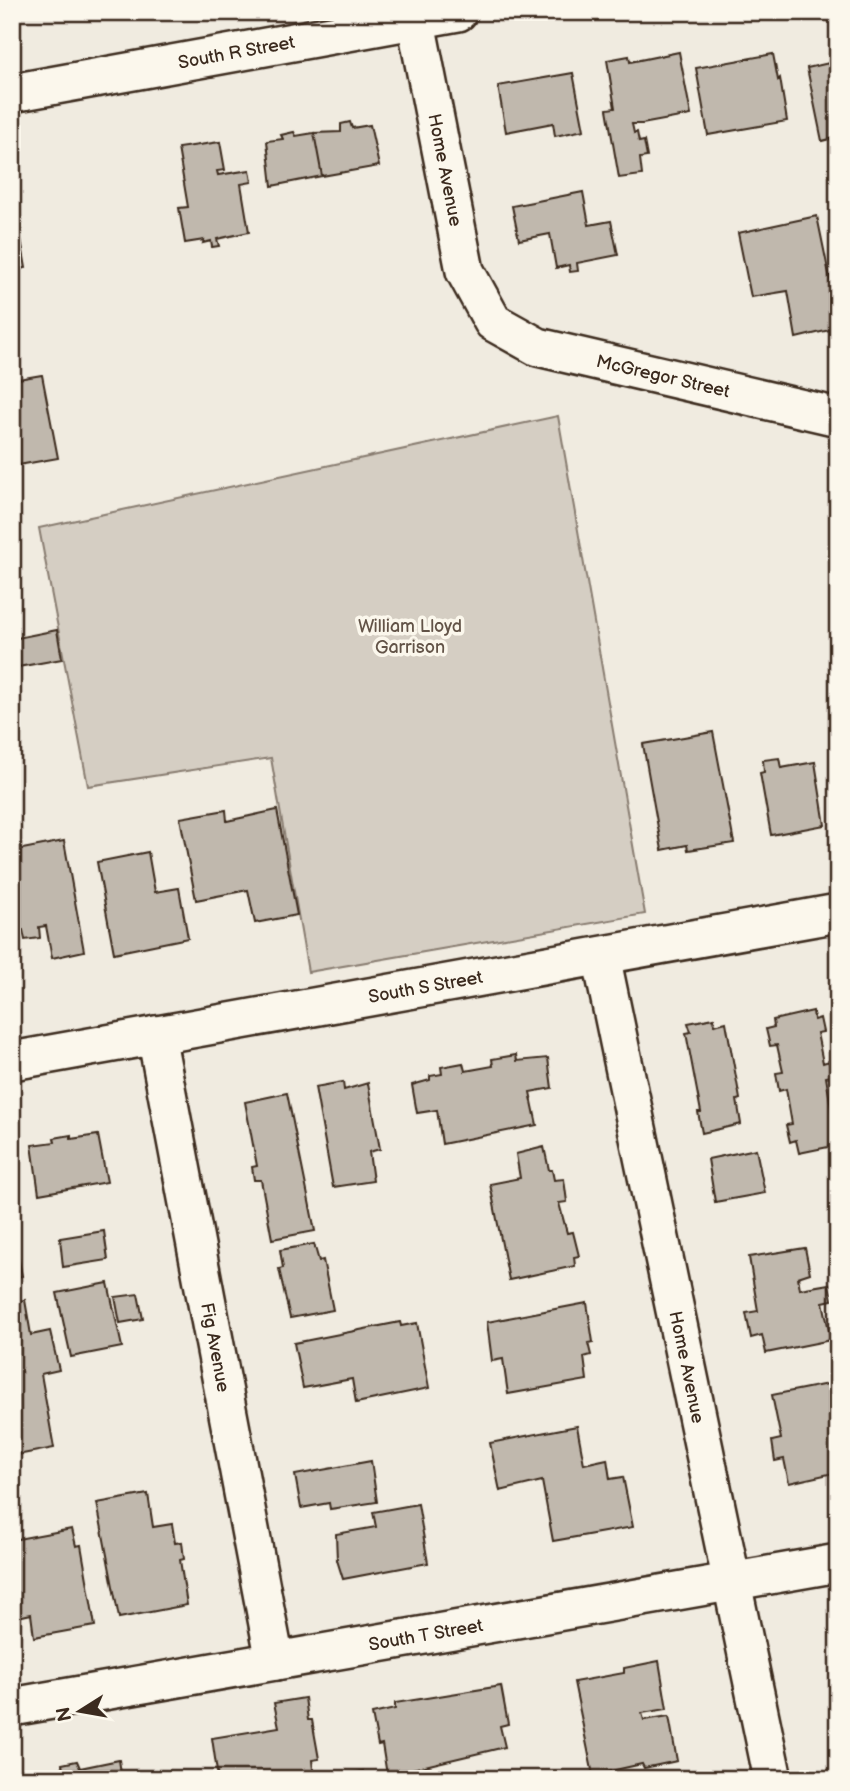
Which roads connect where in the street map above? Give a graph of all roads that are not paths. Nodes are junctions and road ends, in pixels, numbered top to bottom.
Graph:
1 (458, 12) edge
2 (415, 16) edge
3 (12, 93) edge
4 (493, 322) joint
5 (838, 417) edge
6 (838, 913) edge
7 (601, 956) junction
8 (156, 1035) junction
9 (12, 1061) edge
10 (838, 1563) edge
11 (732, 1581) junction
12 (275, 1661) junction
13 (12, 1707) edge
14 (773, 1779) edge

1 - 2 street, South R Street
2 - 3 street, South R Street
2 - 4 street, Home Avenue
4 - 5 street, McGregor Street
6 - 7 street, South S Street
7 - 8 street, South S Street
7 - 11 street, Home Avenue
8 - 9 street, South S Street
8 - 12 street, Fig Avenue
10 - 11 street, South T Street
11 - 12 street, South T Street
11 - 14 street, Home Avenue
12 - 13 street, South T Street

